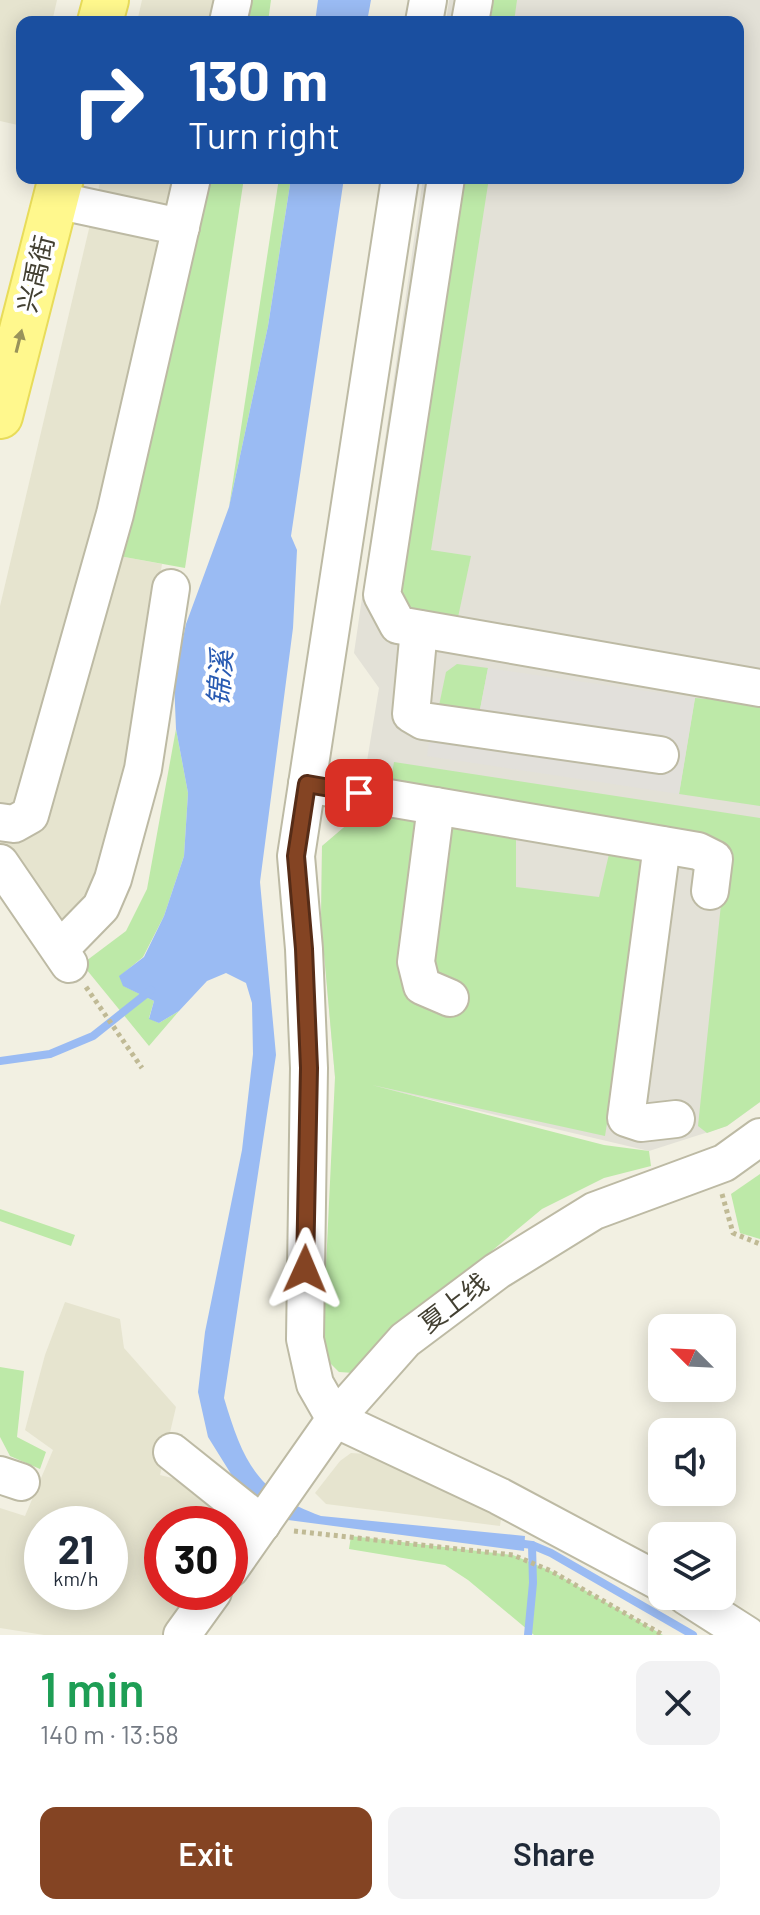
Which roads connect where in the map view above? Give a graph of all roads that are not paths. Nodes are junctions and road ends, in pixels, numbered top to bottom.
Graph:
1 (191, 184) edge
2 (399, 184) edge
3 (445, 184) edge
4 (49, 185) edge
5 (181, 227) junction
6 (0, 301) edge
7 (0, 416) edge
8 (171, 588) dead end
9 (419, 629) junction
10 (760, 688) edge
11 (660, 755) dead end
12 (307, 784) junction
13 (436, 806) junction
14 (0, 822) edge
15 (662, 845) junction
16 (0, 863) edge
17 (710, 891) dead end
18 (450, 998) dead end
19 (676, 1119) dead end
20 (760, 1137) edge
21 (335, 1419) junction
22 (172, 1452) dead end
23 (262, 1524) junction
24 (248, 1544) edge
25 (648, 1576) edge
26 (200, 1610) edge
27 (708, 1610) edge
28 (182, 1635) edge
29 (747, 1635) edge

1 - 5 street
2 - 12 street
3 - 9 street
4 - 5 street
4 - 6 main road, 兴禹街
7 -> 4 main road, 兴禹街
5 - 14 street
8 - 16 street
9 - 10 street
9 - 11 street
12 - 13 street
12 - 21 street
13 - 15 street
13 - 18 street
15 - 17 street
15 - 19 street
20 - 21 street, 夏上线
21 - 23 street, 夏上线
21 - 25 street
22 - 23 street
23 - 24 street, 夏上线
26 - 28 street
27 - 29 street

